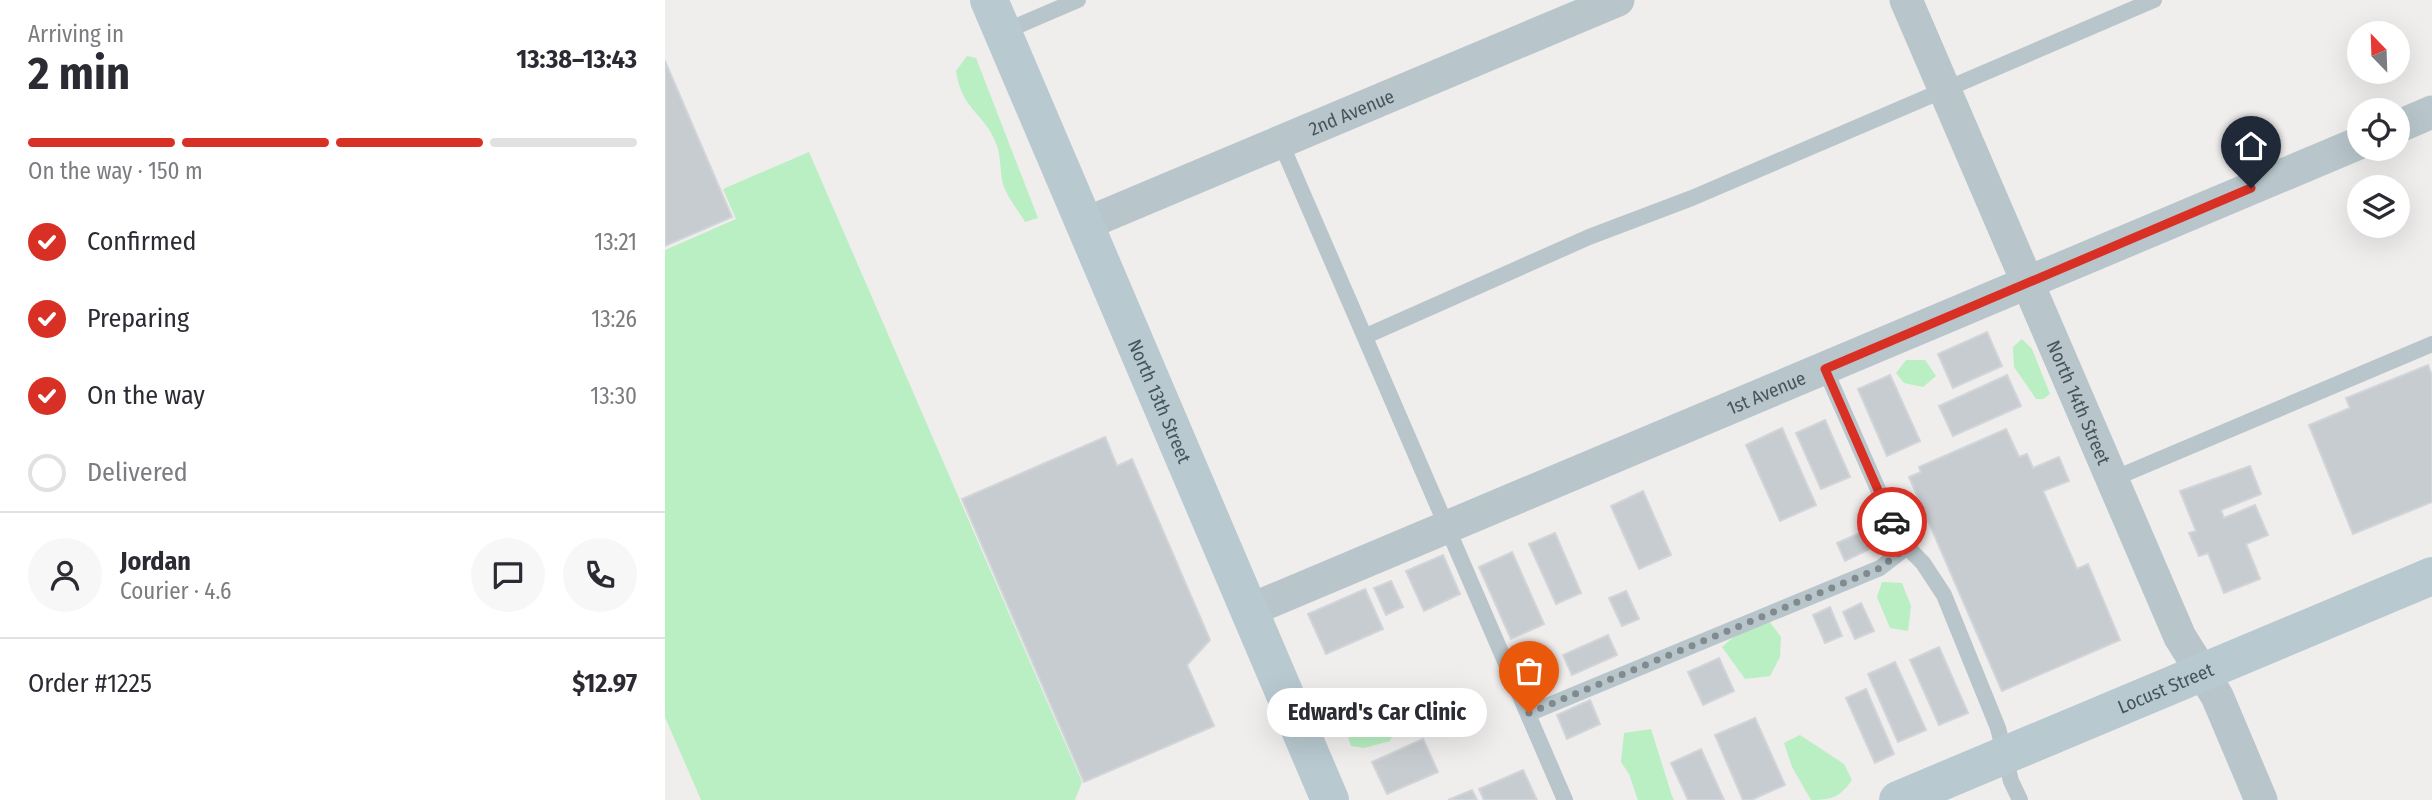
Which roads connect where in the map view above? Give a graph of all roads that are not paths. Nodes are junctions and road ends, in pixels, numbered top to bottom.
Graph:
1 (1078, 0) edge
2 (1618, 0) edge
3 (1906, 0) edge
4 (2154, 0) edge
5 (996, 16) edge
6 (1945, 92) junction
7 (2432, 112) edge
8 (2410, 121) edge
9 (1280, 141) junction
10 (2347, 148) edge
11 (1085, 224) junction
12 (2028, 281) junction
13 (1366, 336) junction
14 (2432, 344) edge
15 (1825, 369) junction
16 (2113, 480) junction
17 (1448, 527) junction
18 (1907, 547) junction
19 (2432, 576) edge
20 (1249, 610) junction
21 (2204, 672) junction
22 (1529, 713) junction
23 (2005, 755) junction
24 (1331, 800) edge
25 (1565, 800) edge
26 (1898, 800) edge
27 (2020, 800) edge
28 (2261, 800) edge

1 - 5 lane
2 - 9 street, 2nd Avenue
3 - 6 street, North 14th Street
4 - 6 lane
5 - 11 main road, North 13th Street
6 - 12 street, North 14th Street
6 - 13 lane
7 - 8 street
9 - 11 street, 2nd Avenue
9 - 13 lane
10 - 12 street, 1st Avenue
11 - 20 main road, North 13th Street
12 - 15 street, 1st Avenue
12 - 16 street, North 14th Street
13 - 17 lane
14 - 16 lane
15 - 17 street, 1st Avenue
15 - 18 lane
16 - 21 street, North 14th Street
17 - 20 street, 1st Avenue
17 - 22 lane
18 - 22 lane
18 - 23 lane
19 - 21 main road, Locust Street
20 - 24 main road, North 13th Street
21 - 23 main road, Locust Street
21 - 28 street, North 14th Street
22 - 25 lane
23 - 26 main road, Locust Street
23 - 27 lane

